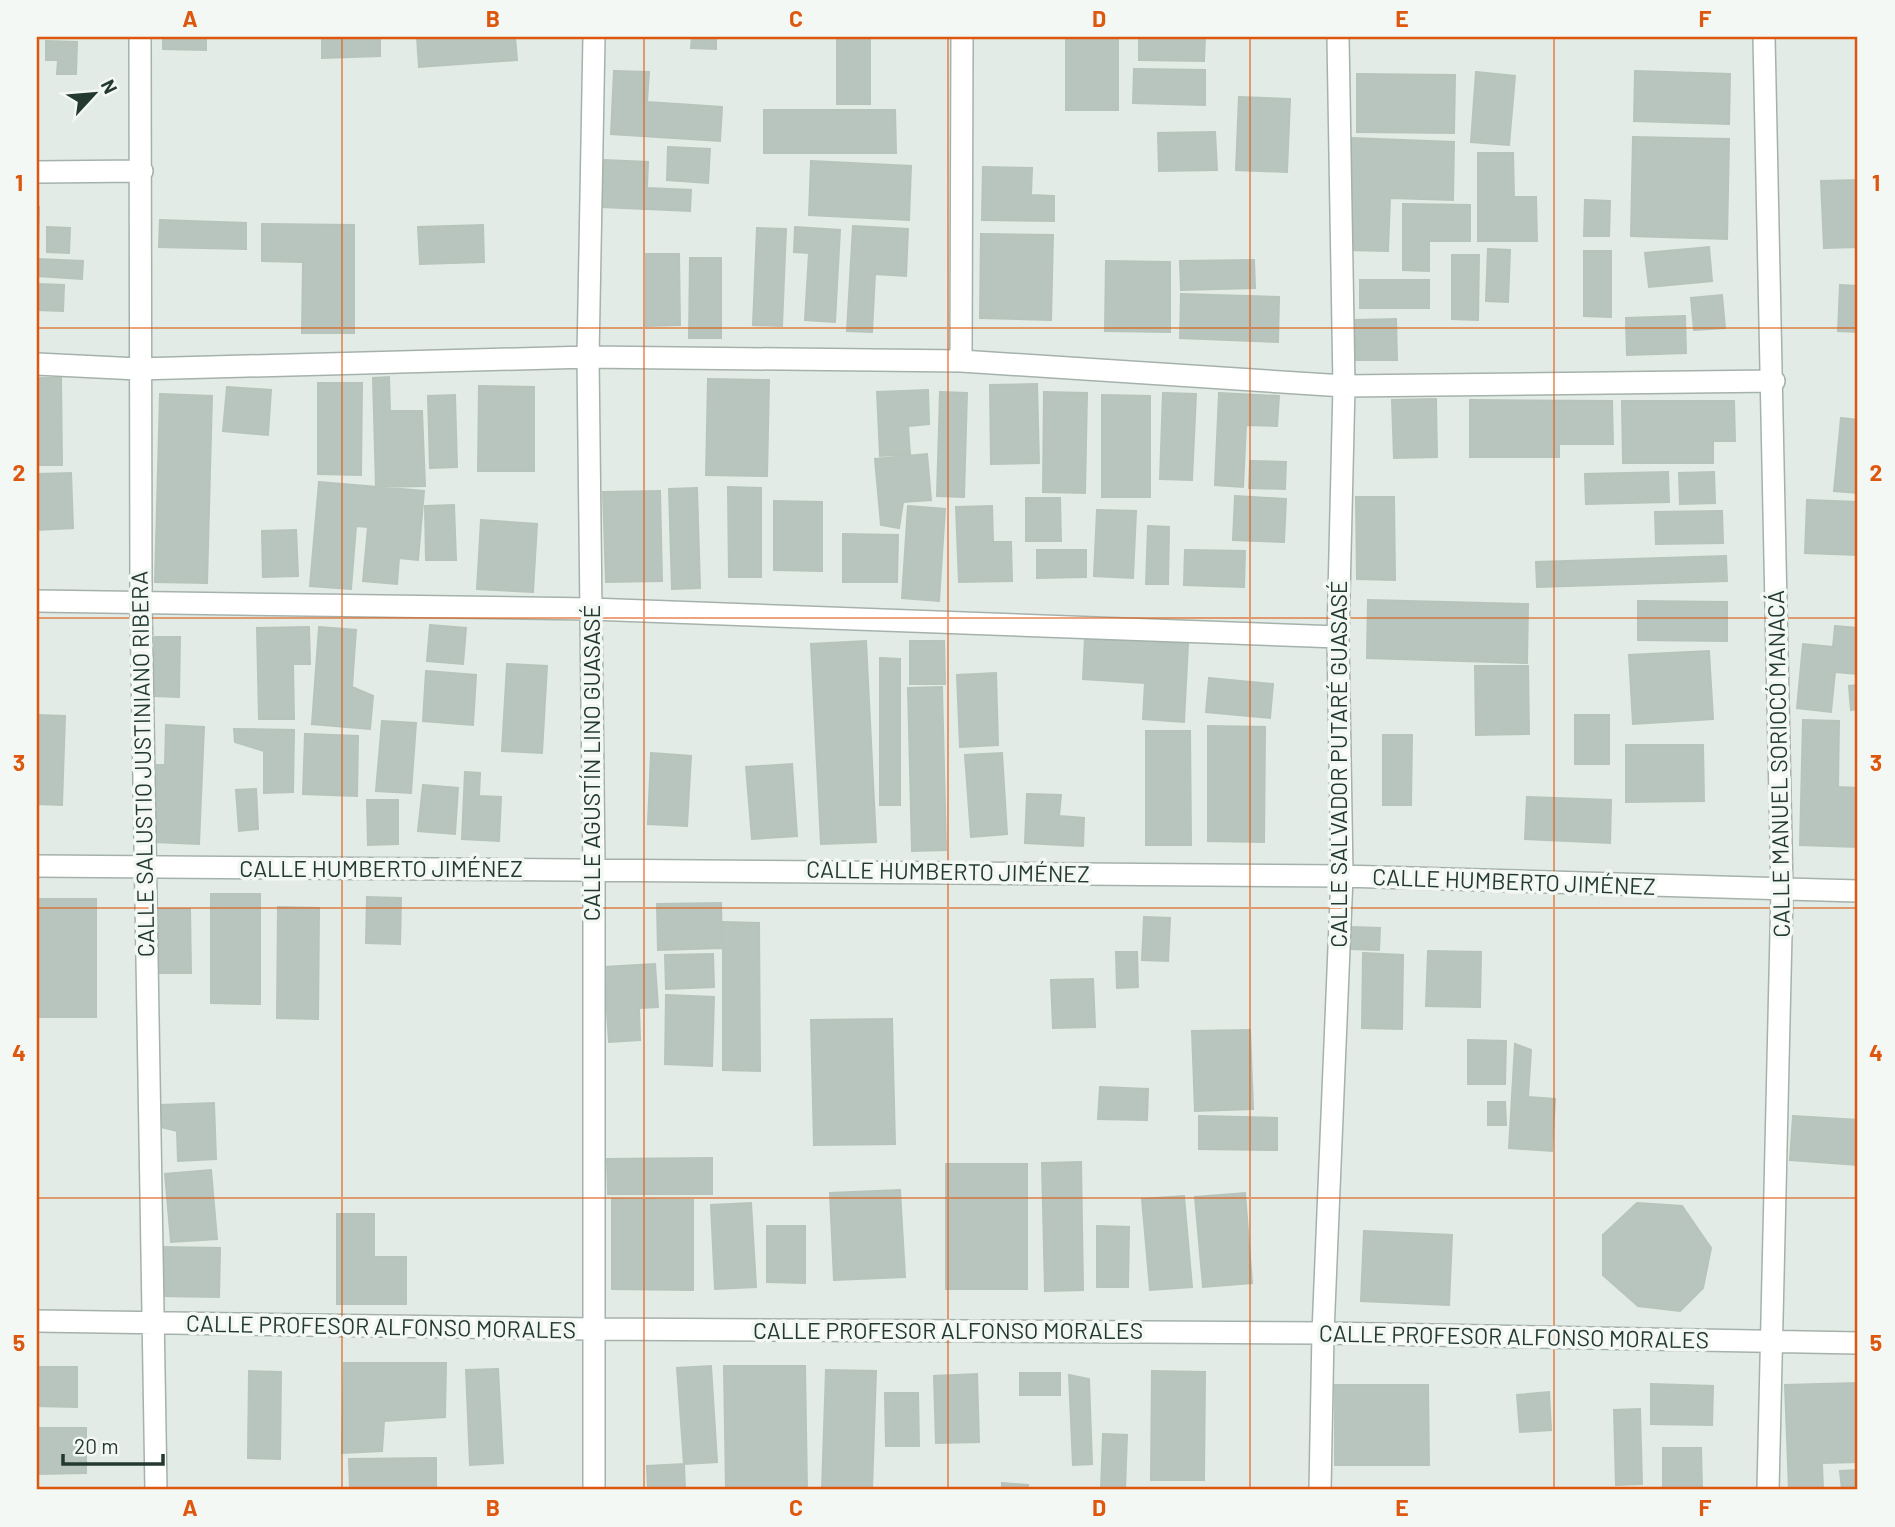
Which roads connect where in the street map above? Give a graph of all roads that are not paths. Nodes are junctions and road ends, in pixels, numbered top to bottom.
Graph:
1 (140, 37) edge
2 (594, 37) edge
3 (962, 37) edge
4 (1338, 37) edge
5 (1764, 37) edge
6 (142, 171) junction
7 (37, 172) edge
8 (588, 357) junction
9 (961, 361) junction
10 (37, 363) edge
11 (138, 369) junction
12 (1774, 381) junction
13 (1344, 386) junction
14 (37, 601) edge
15 (141, 604) junction
16 (591, 609) junction
17 (1338, 637) junction
18 (37, 866) edge
19 (144, 869) junction
20 (594, 869) junction
21 (1342, 876) junction
22 (1782, 891) junction
23 (1858, 891) edge
24 (37, 1321) edge
25 (155, 1323) junction
26 (592, 1329) junction
27 (1323, 1333) junction
28 (1773, 1342) junction
29 (1858, 1343) edge
30 (156, 1490) edge
31 (594, 1490) edge
32 (1320, 1490) edge
33 (1768, 1490) edge

1 - 6 street, CALLE SALUSTIO JUSTINIANO RIBERA
2 - 8 street, CALLE AGUSTÍN LINO GUASASÉ
3 - 9 street
4 - 13 street, CALLE SALVADOR PUTARÉ GUASASÉ
5 - 12 street, CALLE MANUEL SORIOCÓ MANACÁ
6 - 7 street
6 - 11 street, CALLE SALUSTIO JUSTINIANO RIBERA
8 - 9 street
8 - 11 street
8 - 16 street, CALLE AGUSTÍN LINO GUASASÉ
9 - 13 street
10 - 11 street
11 - 15 street, CALLE SALUSTIO JUSTINIANO RIBERA
12 - 13 street
12 - 22 street, CALLE MANUEL SORIOCÓ MANACÁ
13 - 17 street, CALLE SALVADOR PUTARÉ GUASASÉ
14 - 15 street
15 - 16 street
15 - 19 street, CALLE SALUSTIO JUSTINIANO RIBERA
16 - 17 street
16 - 20 street, CALLE AGUSTÍN LINO GUASASÉ
17 - 21 street, CALLE SALVADOR PUTARÉ GUASASÉ
18 - 19 street, CALLE HUMBERTO JIMÉNEZ
19 - 20 street, CALLE HUMBERTO JIMÉNEZ
19 - 25 street, CALLE SALUSTIO JUSTINIANO RIBERA
20 - 21 street, CALLE HUMBERTO JIMÉNEZ
20 - 26 street, CALLE AGUSTÍN LINO GUASASÉ
21 - 22 street, CALLE HUMBERTO JIMÉNEZ
21 - 27 street, CALLE SALVADOR PUTARÉ GUASASÉ
22 - 23 street, CALLE HUMBERTO JIMÉNEZ
22 - 28 street, CALLE MANUEL SORIOCÓ MANACÁ
24 - 25 street, CALLE PROFESOR ALFONSO MORALES
25 - 26 street, CALLE PROFESOR ALFONSO MORALES
25 - 30 street, CALLE SALUSTIO JUSTINIANO RIBERA
26 - 27 street, CALLE PROFESOR ALFONSO MORALES
26 - 31 street, CALLE AGUSTÍN LINO GUASASÉ
27 - 28 street, CALLE PROFESOR ALFONSO MORALES
27 - 32 street, CALLE SALVADOR PUTARÉ GUASASÉ
28 - 29 street, CALLE PROFESOR ALFONSO MORALES
28 - 33 street, CALLE MANUEL SORIOCÓ MANACÁ

